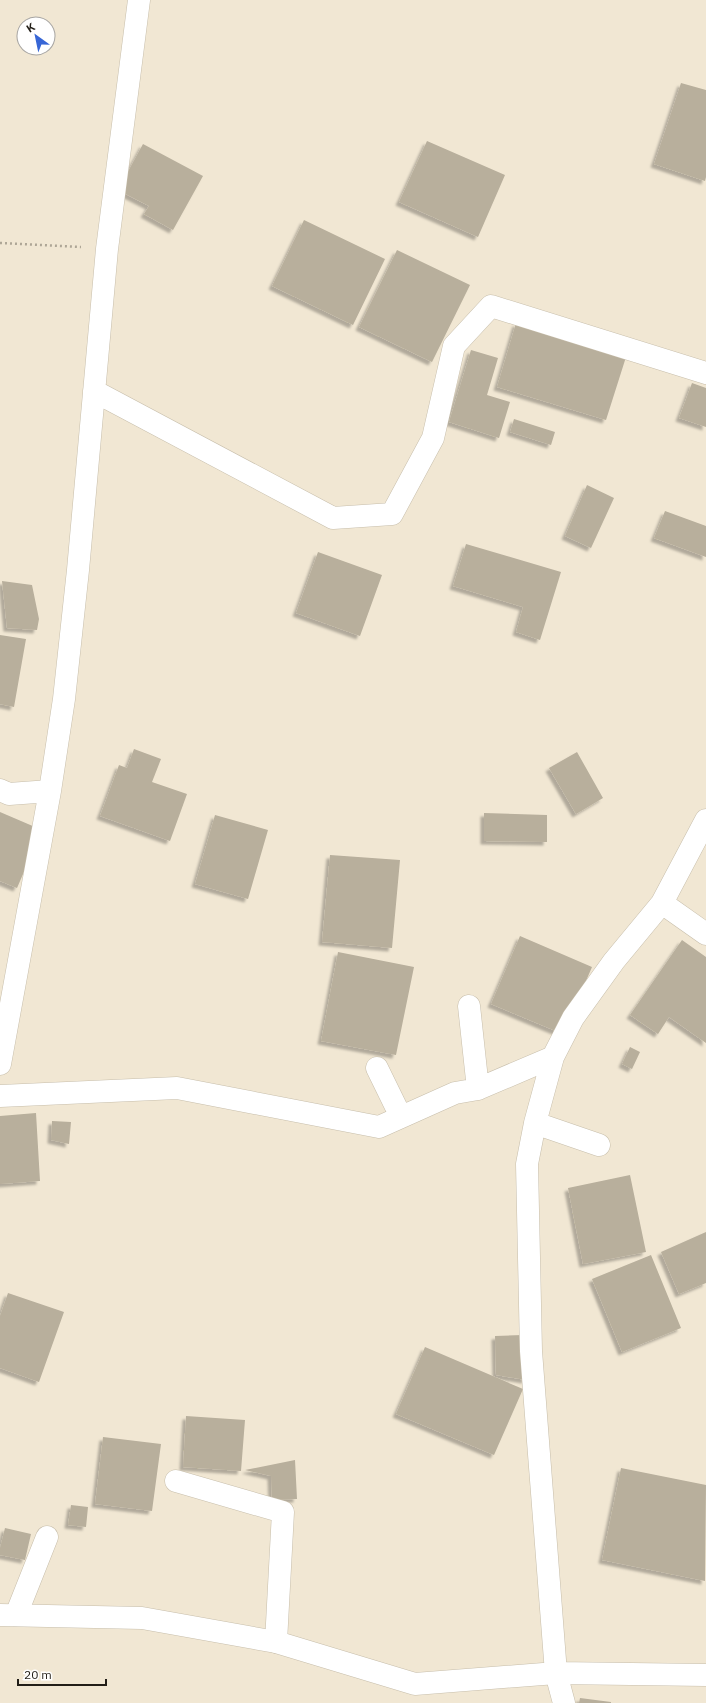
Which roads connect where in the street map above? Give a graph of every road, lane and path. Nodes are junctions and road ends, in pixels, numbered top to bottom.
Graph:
1 (139, 0) edge
2 (0, 243) edge
3 (107, 249) junction
4 (706, 373) edge
5 (94, 391) junction
6 (0, 790) edge
7 (50, 791) junction
8 (706, 820) edge
9 (662, 903) junction
10 (706, 934) edge
11 (470, 1006) dead end
12 (553, 1057) junction
13 (0, 1064) edge
14 (377, 1068) dead end
15 (478, 1089) junction
16 (0, 1096) edge
17 (401, 1117) junction
18 (535, 1122) junction
19 (599, 1145) dead end
20 (176, 1481) dead end
21 (47, 1537) dead end
22 (8, 1615) edge
23 (276, 1642) junction
24 (556, 1673) junction
25 (706, 1675) edge
26 (564, 1703) edge

1 - 3 street
2 - 3 path
3 - 5 street
4 - 5 street
5 - 7 street
6 - 7 street
7 - 13 street
8 - 9 street
9 - 10 street
9 - 12 street
11 - 15 street
12 - 15 street
12 - 18 street
14 - 17 street
15 - 17 street
16 - 17 street
18 - 19 street
18 - 24 street
20 - 23 street
21 - 22 street
22 - 23 street
23 - 24 street
24 - 25 street
24 - 26 street

